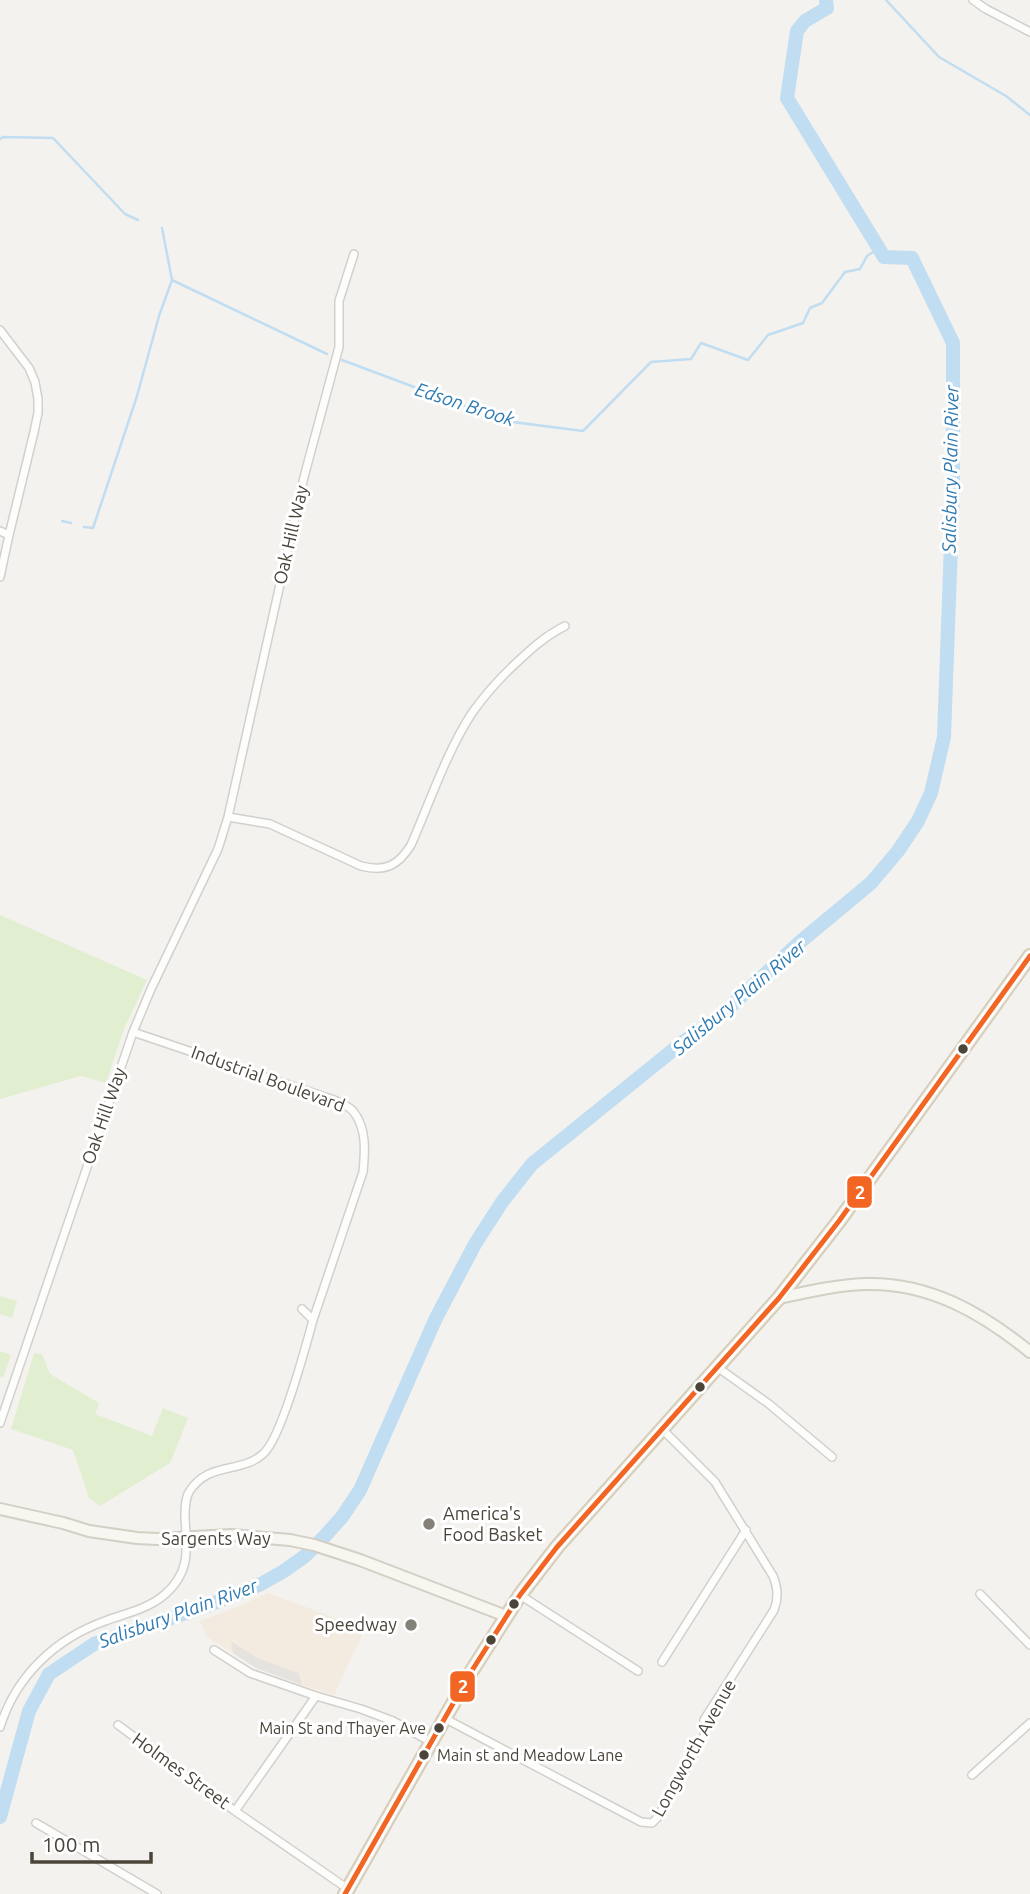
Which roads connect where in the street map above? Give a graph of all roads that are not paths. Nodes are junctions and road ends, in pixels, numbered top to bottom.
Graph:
1 (973, 0) edge
2 (1030, 32) edge
3 (354, 254) dead end
4 (0, 330) edge
5 (0, 531) edge
6 (9, 535) junction
7 (0, 577) edge
8 (565, 626) dead end
9 (228, 817) junction
10 (1030, 956) edge
11 (133, 1031) junction
12 (795, 1278) junction
13 (817, 1290) junction
14 (779, 1298) junction
15 (302, 1310) dead end
16 (313, 1320) junction
17 (1030, 1352) edge
18 (717, 1367) junction
19 (0, 1423) edge
20 (663, 1429) junction
21 (832, 1457) dead end
22 (0, 1509) edge
23 (746, 1530) junction
24 (186, 1537) junction
25 (979, 1594) dead end
26 (520, 1595) junction
27 (506, 1616) junction
28 (1030, 1645) edge
29 (215, 1650) dead end
30 (662, 1662) dead end
31 (639, 1671) dead end
32 (316, 1696) junction
33 (444, 1718) junction
34 (1030, 1723) edge
35 (118, 1724) dead end
36 (0, 1727) edge
37 (431, 1742) junction
38 (972, 1775) dead end
39 (235, 1811) junction
40 (36, 1823) dead end
41 (346, 1892) edge
42 (157, 1894) edge

1 - 2 street
3 - 9 street, Oak Hill Way
4 - 6 street
5 - 6 street
6 - 7 street
8 - 9 street
9 - 11 street, Oak Hill Way
10 - 12 main road
11 - 16 street, Industrial Boulevard
11 - 19 street, Oak Hill Way
12 - 13 main road
12 - 14 main road
13 - 14 main road
13 - 17 main road
14 - 18 main road
15 - 16 street
16 - 24 street, Industrial Boulevard
18 - 20 main road
18 - 21 street
20 - 23 street, Longworth Avenue
20 - 26 main road
22 - 24 main road, Sargents Way
23 - 30 street
23 - 33 street, Longworth Avenue
24 - 27 main road, Sargents Way
24 - 36 street, Industrial Boulevard
25 - 28 street
26 - 27 main road
26 - 31 street
27 - 33 main road
29 - 32 street
32 - 37 street
32 - 39 street
33 - 37 main road
34 - 38 street
35 - 39 street, Holmes Street
37 - 41 main road
39 - 41 street, Holmes Street
40 - 42 street

